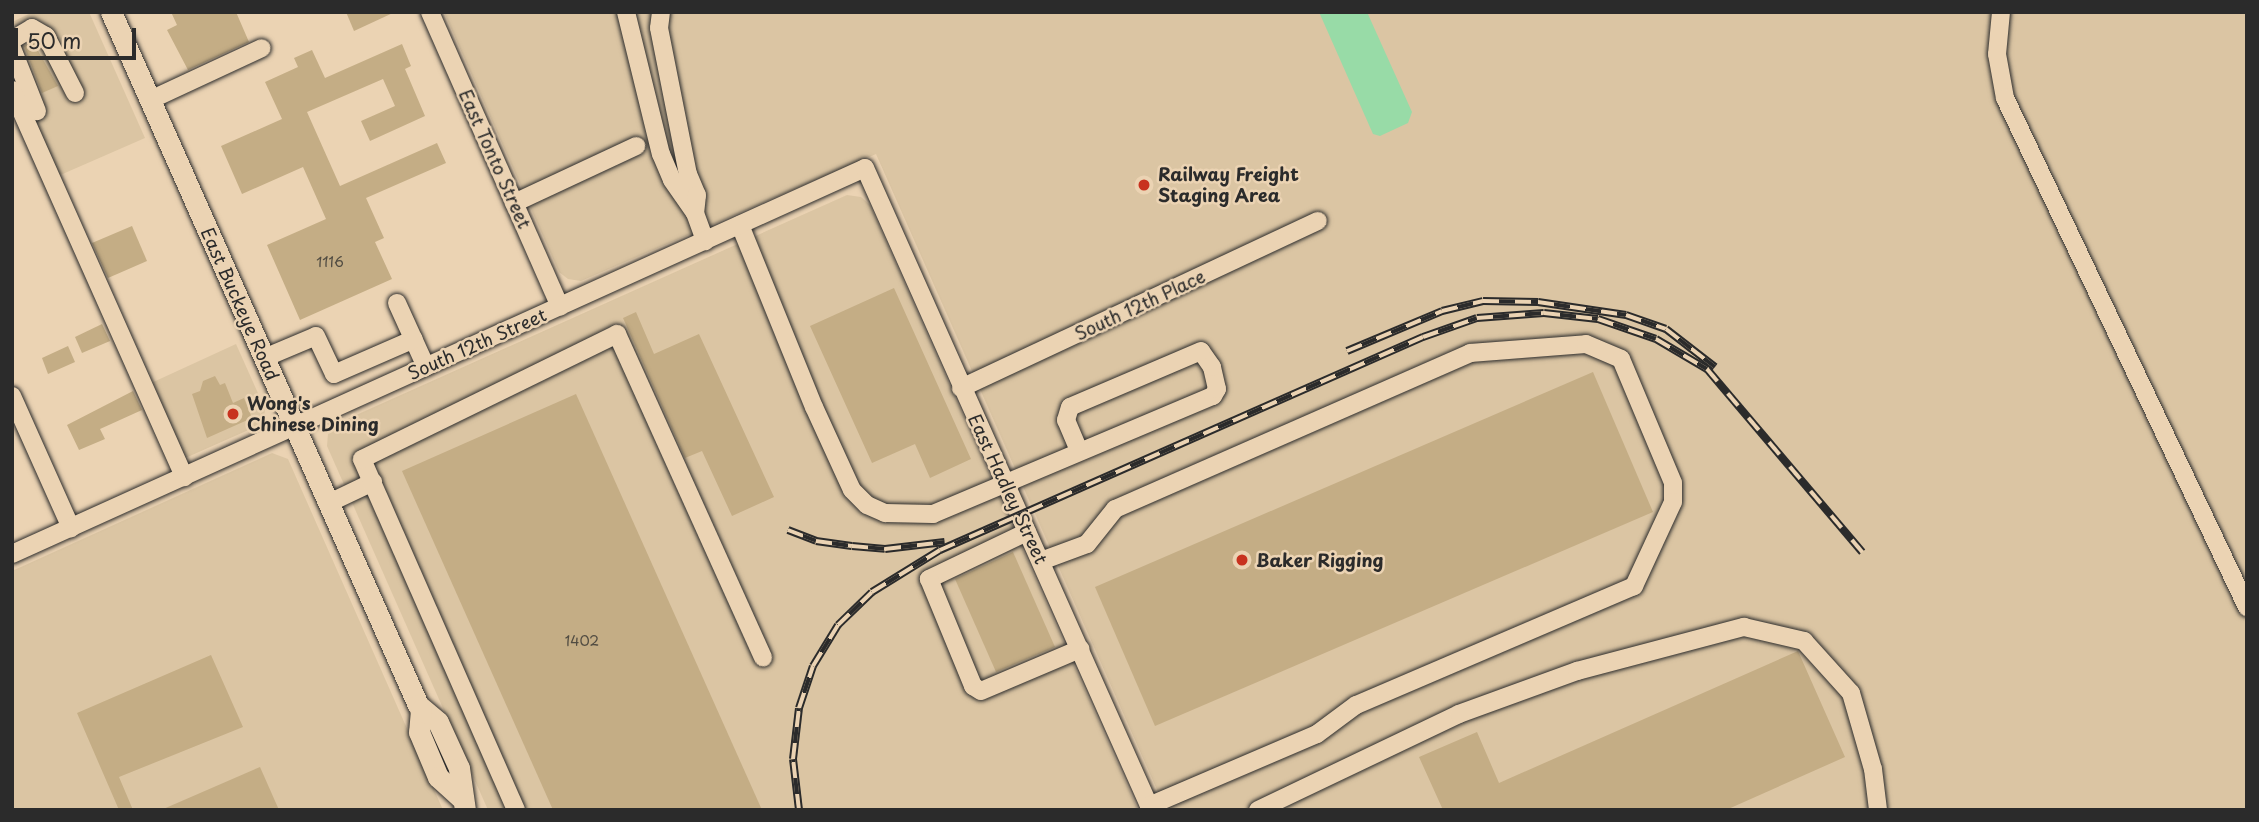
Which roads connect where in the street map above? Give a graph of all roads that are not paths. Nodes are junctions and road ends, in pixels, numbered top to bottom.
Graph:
1 (111, 12) edge
2 (429, 12) edge
3 (626, 12) edge
4 (661, 12) edge
5 (2001, 12) edge
6 (12, 40) edge
7 (12, 47) edge
8 (262, 48) dead end
9 (12, 90) edge
10 (75, 93) dead end
11 (150, 100) junction
12 (37, 111) dead end
13 (636, 146) dead end
14 (865, 168) joint
15 (514, 202) junction
16 (695, 213) junction
17 (1318, 221) dead end
18 (740, 225) junction
19 (705, 241) junction
20 (397, 303) dead end
21 (560, 307) junction
22 (414, 339) junction
23 (264, 358) junction
24 (426, 367) junction
25 (961, 388) junction
26 (12, 396) edge
27 (295, 426) junction
28 (1079, 451) junction
29 (184, 477) junction
30 (373, 482) junction
31 (1006, 484) junction
32 (329, 503) junction
33 (71, 528) junction
34 (1027, 532) junction
35 (12, 554) edge
36 (1041, 561) junction
37 (2247, 607) edge
38 (1080, 649) junction
39 (763, 658) dead end
40 (463, 803) edge
41 (1150, 808) edge
42 (516, 810) edge
43 (1258, 810) edge
44 (1878, 810) edge

1 - 11 main road, East Buckeye Road
2 - 15 street, East Tonto Street
3 - 16 street
4 - 16 street
5 - 37 street
6 - 10 street
7 - 12 street
8 - 11 street
9 - 29 street
11 - 23 main road, East Buckeye Road
13 - 15 street
14 - 18 street, South 12th Street
14 - 25 street, East Hadley Street
15 - 21 street, East Tonto Street
16 - 19 street
17 - 25 street, South 12th Place
18 - 19 street, South 12th Street
18 - 31 street
19 - 21 street, South 12th Street
20 - 22 street
21 - 24 street, South 12th Street
22 - 23 street
22 - 24 street
23 - 27 main road, East Buckeye Road
24 - 27 street, South 12th Street
25 - 31 street, East Hadley Street
26 - 33 street
27 - 29 street, South 12th Street
27 - 32 main road, East Buckeye Road
28 - 28 street
28 - 31 street
29 - 33 street, South 12th Street
30 - 32 street
30 - 39 street
30 - 42 street
31 - 34 street, East Hadley Street
32 - 40 main road, East Buckeye Road
33 - 35 street, South 12th Street
34 - 36 street, East Hadley Street
34 - 38 street
36 - 38 street, East Hadley Street
36 - 41 street
38 - 41 street, East Hadley Street
43 - 44 street

